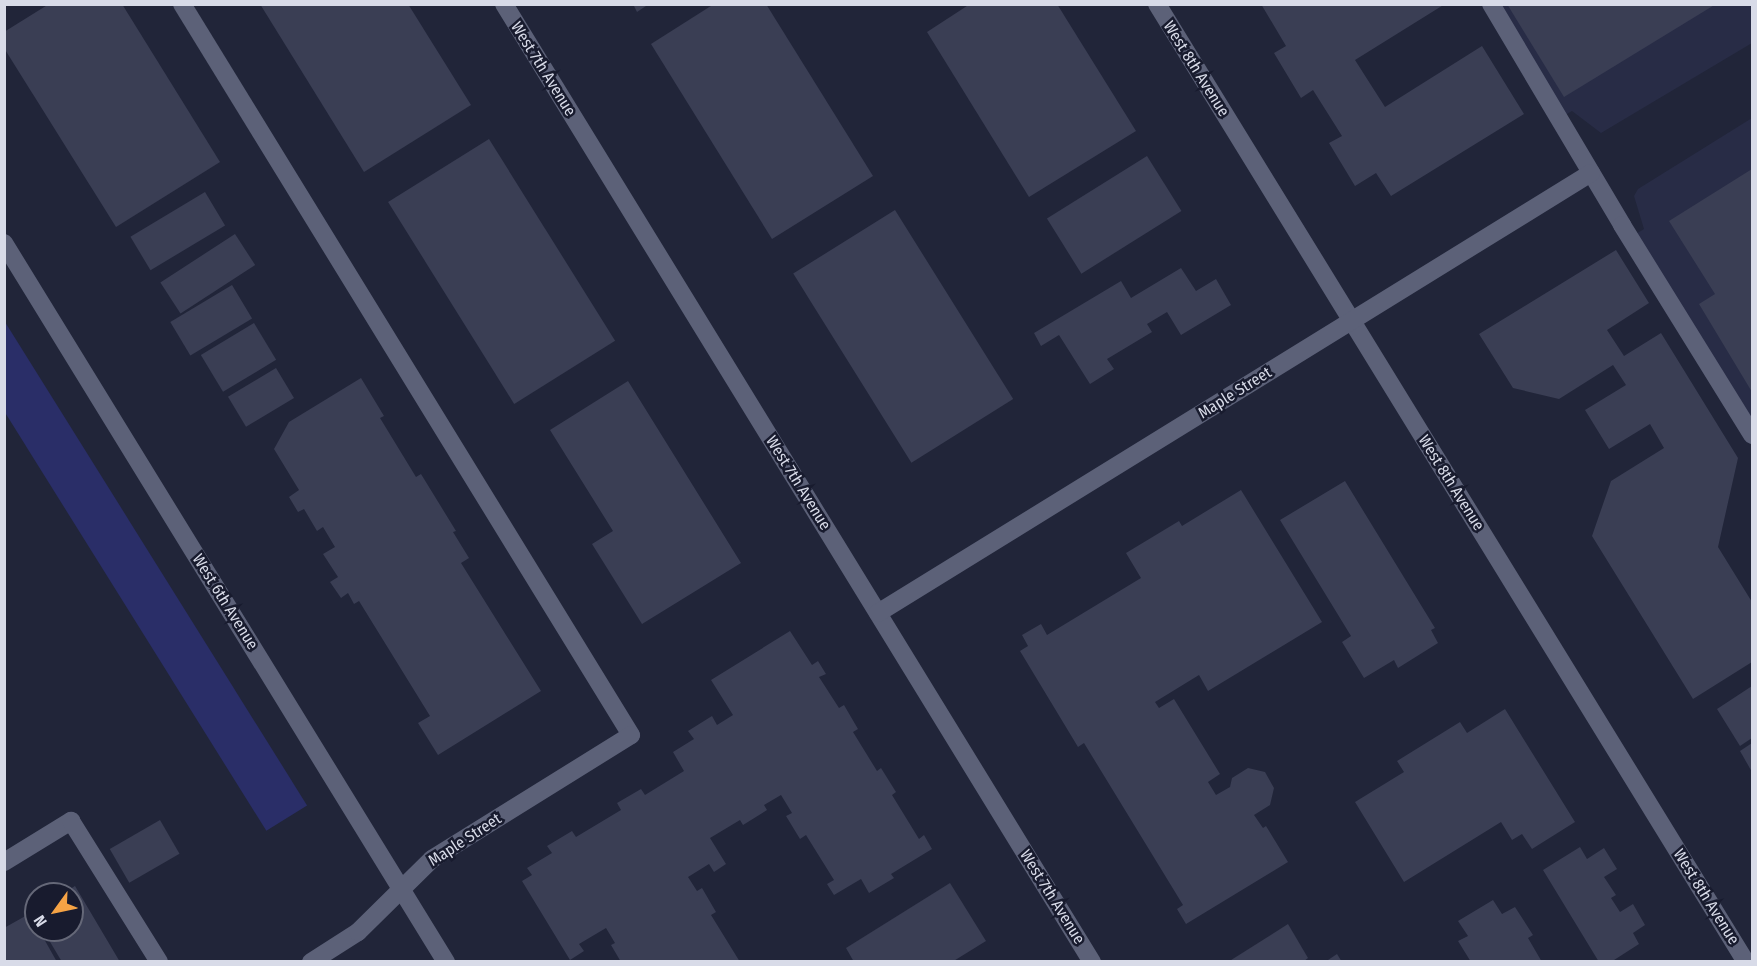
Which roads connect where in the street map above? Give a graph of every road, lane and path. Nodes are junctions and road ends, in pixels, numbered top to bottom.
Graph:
1 (182, 4) edge
2 (504, 4) edge
3 (1156, 4) edge
4 (1491, 4) edge
5 (1591, 173) junction
6 (4, 243) edge
7 (1351, 321) junction
8 (1752, 435) edge
9 (878, 613) junction
10 (4, 862) edge
11 (401, 889) junction
12 (159, 962) edge
13 (311, 962) edge
14 (446, 962) edge
15 (1092, 962) edge
16 (1746, 962) edge

1 - 11 street, Maple Street
2 - 9 street, West 7th Avenue
3 - 7 street, West 8th Avenue
4 - 5 street
5 - 7 street, Maple Street
5 - 8 street
6 - 11 street, West 6th Avenue
7 - 9 street, Maple Street
7 - 16 street, West 8th Avenue
9 - 15 street, West 7th Avenue
10 - 12 street
11 - 13 street, Maple Street
11 - 14 street, West 6th Avenue

